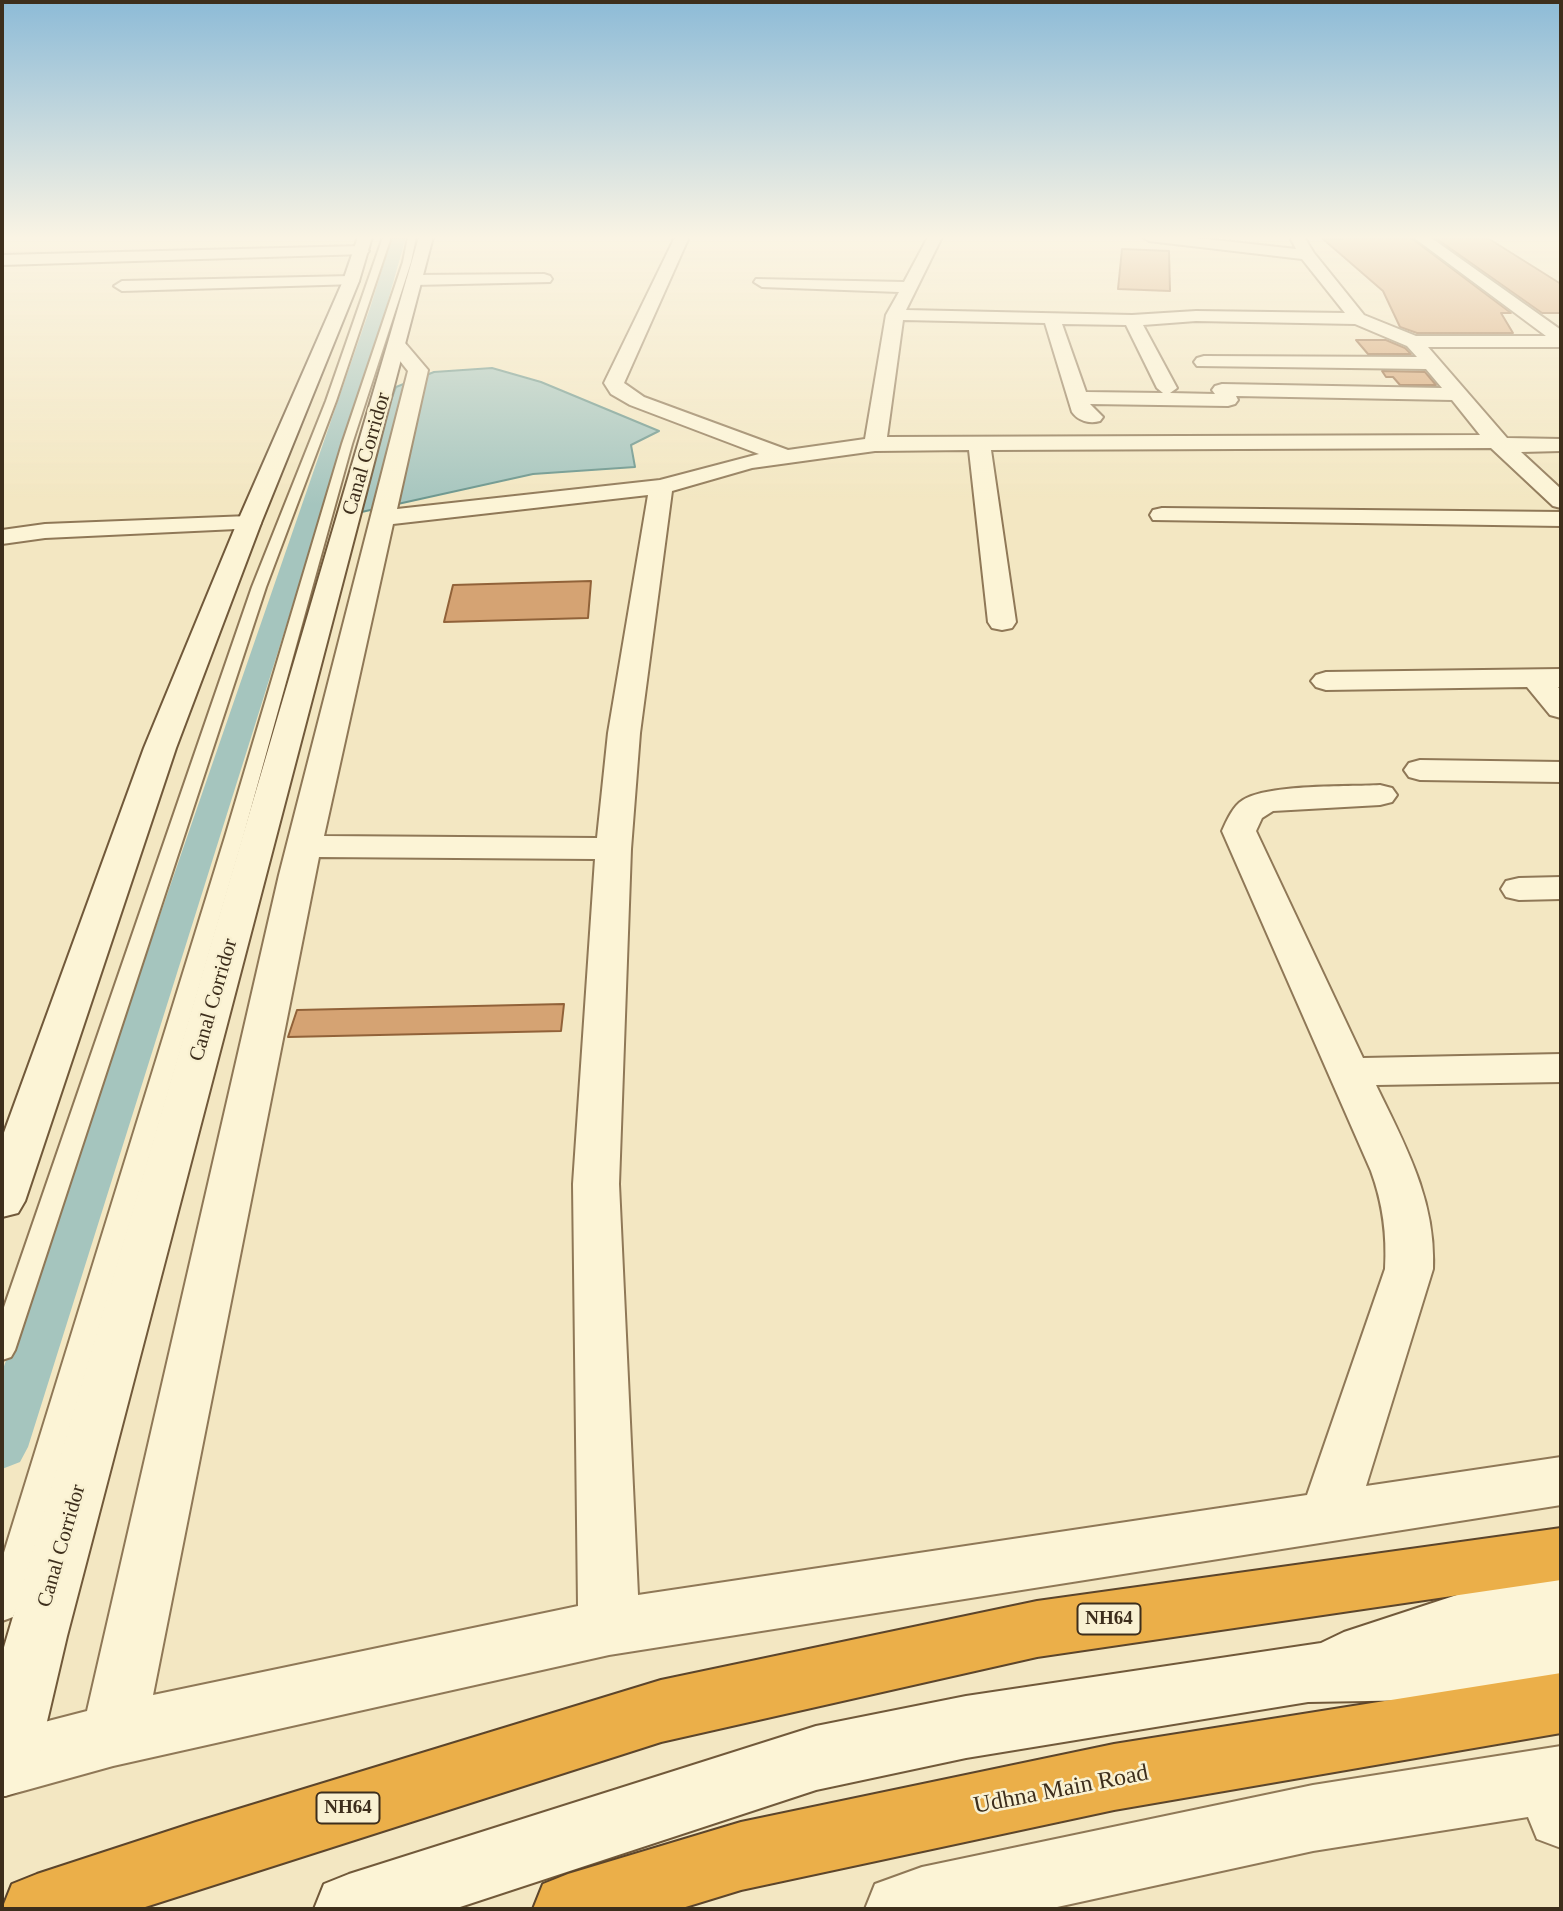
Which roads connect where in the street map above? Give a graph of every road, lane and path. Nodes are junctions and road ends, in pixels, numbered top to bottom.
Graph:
1 (332, 326) edge
2 (350, 326) edge
3 (386, 326) edge
4 (402, 326) edge
5 (640, 326) edge
6 (901, 326) edge
7 (1054, 326) edge
8 (1135, 326) edge
9 (1182, 326) edge
10 (1373, 326) edge
11 (1542, 326) edge
12 (1309, 337) dead end
13 (1561, 340) edge
14 (397, 348) junction
15 (1419, 348) junction
16 (1561, 349) edge
17 (1204, 362) junction
18 (1167, 388) dead end
19 (1459, 394) junction
20 (1225, 395) junction
21 (1077, 398) junction
22 (1090, 415) junction
23 (1494, 437) junction
24 (979, 443) junction
25 (1112, 443) junction
26 (874, 444) junction
27 (1561, 445) edge
28 (786, 457) junction
29 (661, 487) junction
30 (1556, 491) edge
31 (1162, 515) dead end
32 (381, 518) junction
33 (1561, 519) edge
34 (249, 523) junction
35 (2, 537) edge
36 (1002, 622) dead end
37 (1549, 679) edge
38 (1326, 681) dead end
39 (1561, 709) edge
40 (1420, 770) dead end
41 (1561, 772) edge
42 (1380, 795) dead end
43 (304, 846) junction
44 (613, 849) junction
45 (1561, 888) edge
46 (1519, 889) dead end
47 (1561, 1068) edge
48 (1349, 1072) junction
49 (2, 1201) edge
50 (2, 1350) edge
51 (1561, 1481) edge
52 (1328, 1517) junction
53 (1561, 1554) edge
54 (1561, 1606) edge
55 (2, 1607) edge
56 (609, 1627) junction
57 (1561, 1659) edge
58 (1308, 1673) junction
59 (1561, 1703) edge
60 (113, 1735) junction
61 (3, 1767) edge
62 (1556, 1791) edge
63 (915, 1907) edge
64 (37, 1909) edge
65 (349, 1909) edge
66 (568, 1909) edge

1 - 34 street
2 - 50 lane
3 - 55 lane
4 - 14 street, Canal Corridor
5 - 28 street
6 - 26 street
7 - 21 street
8 - 18 street
9 - 17 street
10 - 15 street
11 - 13 street
12 - 15 street
13 - 15 street
14 - 32 street
14 - 61 street, Canal Corridor
15 - 16 street
15 - 17 street
15 - 19 street
17 - 20 street
19 - 20 street
19 - 23 street
20 - 21 street
20 - 22 street
21 - 22 street
22 - 25 street
23 - 25 street
23 - 27 street
23 - 30 street
24 - 25 street
24 - 26 street
24 - 36 street
26 - 28 street
28 - 29 street
29 - 32 street
29 - 44 street
31 - 33 street
32 - 43 street
34 - 35 street
34 - 49 street
37 - 38 street
37 - 39 street
40 - 41 street
42 - 48 street
43 - 44 street
43 - 60 street
44 - 56 street
45 - 46 street
47 - 48 street
48 - 52 street
51 - 52 street
52 - 56 street
53 - 64 highway, NH64
54 - 58 street
56 - 60 street
57 - 58 street
58 - 65 street
59 - 66 highway, Udhna Main Road
60 - 61 street
62 - 63 street

